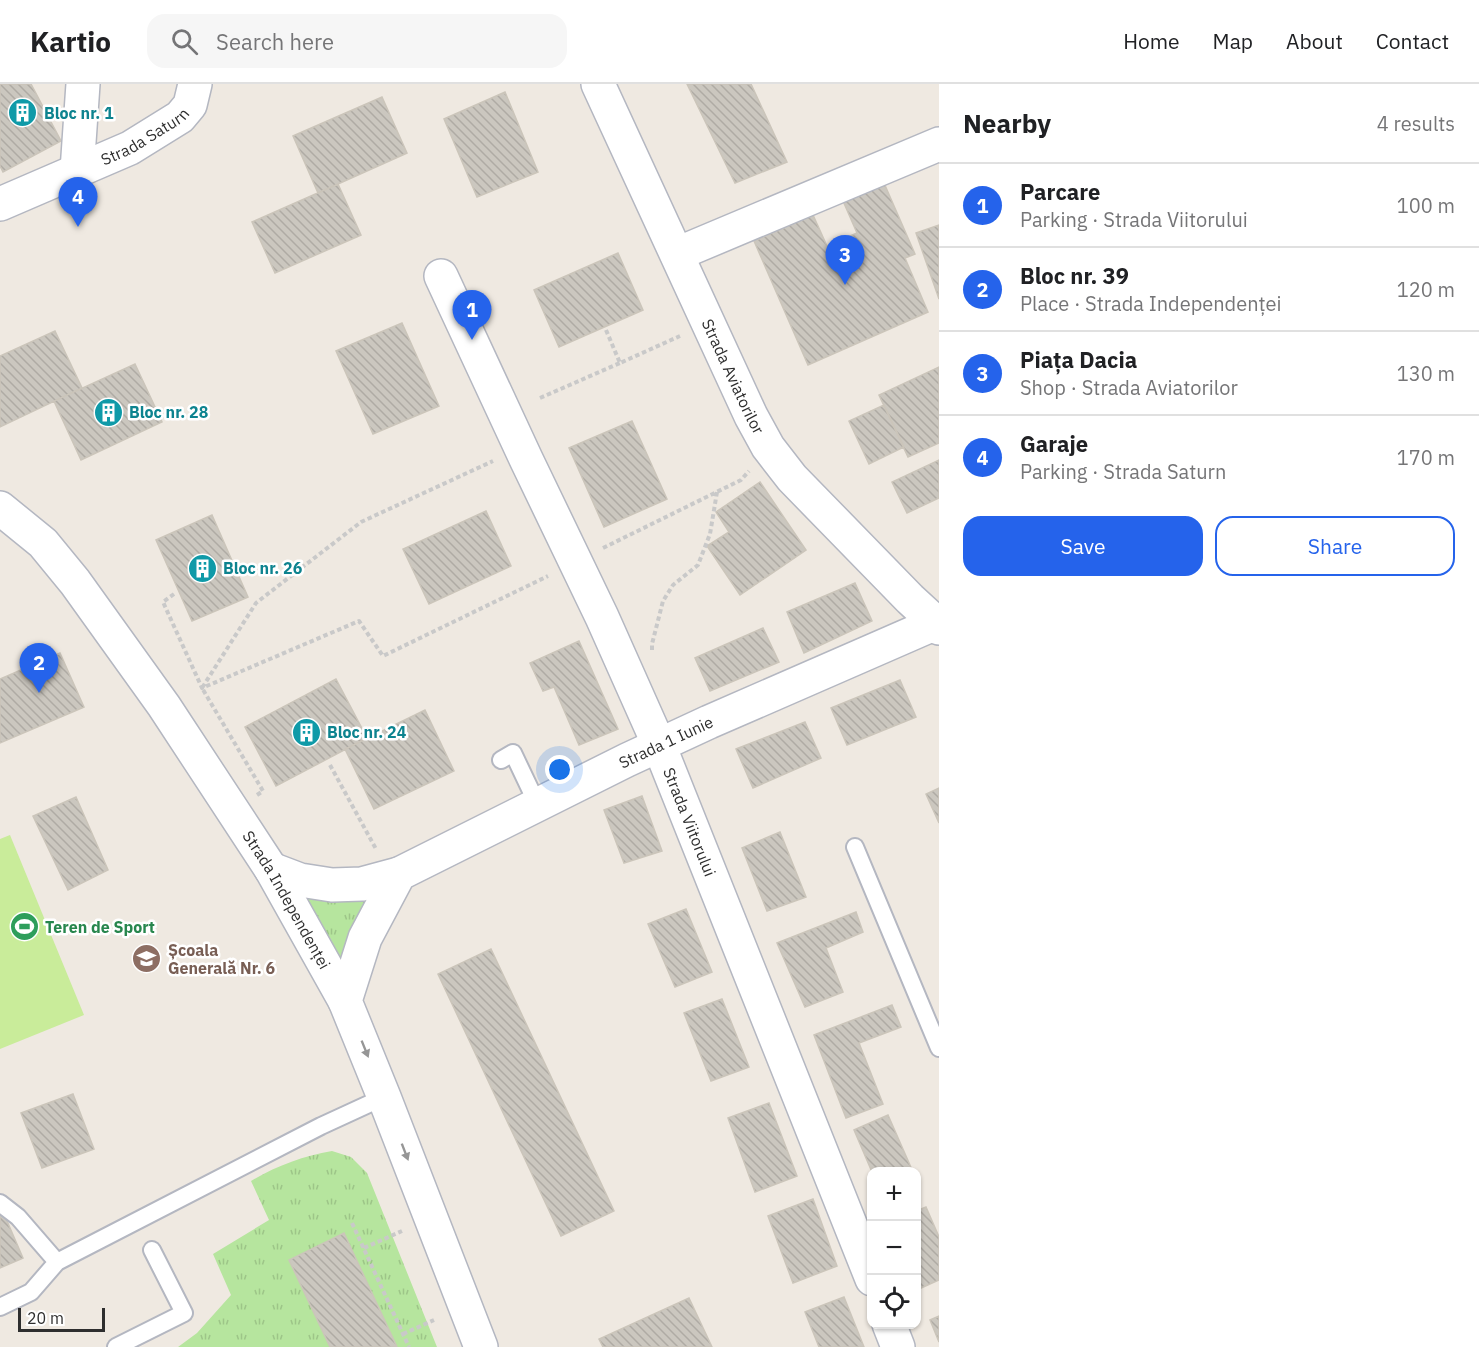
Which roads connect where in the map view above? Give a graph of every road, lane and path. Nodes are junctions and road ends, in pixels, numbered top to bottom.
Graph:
1 (83, 84) edge
2 (195, 84) edge
3 (598, 84) edge
4 (939, 144) edge
5 (77, 171) junction
6 (0, 204) edge
7 (677, 254) junction
8 (441, 276) dead end
9 (708, 324) junction
10 (606, 330) dead end
11 (620, 363) junction
12 (540, 398) dead end
13 (768, 447) junction
14 (521, 448) junction
15 (717, 492) junction
16 (0, 508) edge
17 (576, 562) junction
18 (174, 594) dead end
19 (938, 624) edge
20 (652, 653) dead end
21 (202, 688) junction
22 (660, 745) junction
23 (501, 759) dead end
24 (330, 765) dead end
25 (539, 804) junction
26 (234, 813) junction
27 (855, 847) dead end
28 (388, 863) junction
29 (271, 869) junction
30 (345, 1001) junction
31 (939, 1048) edge
32 (384, 1097) junction
33 (0, 1203) edge
34 (352, 1223) dead end
35 (402, 1231) dead end
36 (364, 1248) junction
37 (152, 1250) dead end
38 (57, 1262) junction
39 (870, 1275) edge
40 (0, 1307) edge
41 (434, 1320) dead end
42 (892, 1329) edge
43 (404, 1334) junction
44 (116, 1347) edge
45 (409, 1347) edge
46 (481, 1347) edge
47 (898, 1347) edge

1 - 5 street, Strada Saturn
2 - 5 street, Strada Saturn
3 - 7 street, Strada Aviatorilor
4 - 7 street
5 - 6 street, Strada Saturn
7 - 9 street, Strada Aviatorilor
8 - 14 street, Strada Viitorului
9 - 11 path
9 - 13 street, Strada Aviatorilor
10 - 11 path
11 - 12 path
13 - 15 path
13 - 19 street, Strada Aviatorilor
14 - 17 street, Strada Viitorului
14 - 21 path
15 - 17 path
15 - 20 path
16 - 26 street, Strada Independenței
17 - 21 path
17 - 22 street, Strada Viitorului
18 - 21 path
19 - 22 street, Strada 1 Iunie
21 - 26 path
22 - 25 street, Strada 1 Iunie
22 - 39 street, Strada Viitorului
23 - 25 lane
24 - 28 path
25 - 28 street, Strada 1 Iunie
26 - 29 street, Strada Independenței
27 - 31 lane
28 - 29 street, Strada 1 Iunie
28 - 30 street
29 - 30 street, Strada Independenței
30 -> 32 street, Strada Independenței
32 - 38 lane
32 -> 46 street, Strada Independenței
33 - 38 lane
34 - 36 path
35 - 36 path
36 - 43 path
37 - 44 lane
38 - 40 lane
41 - 43 path
42 - 47 street
43 - 45 path

